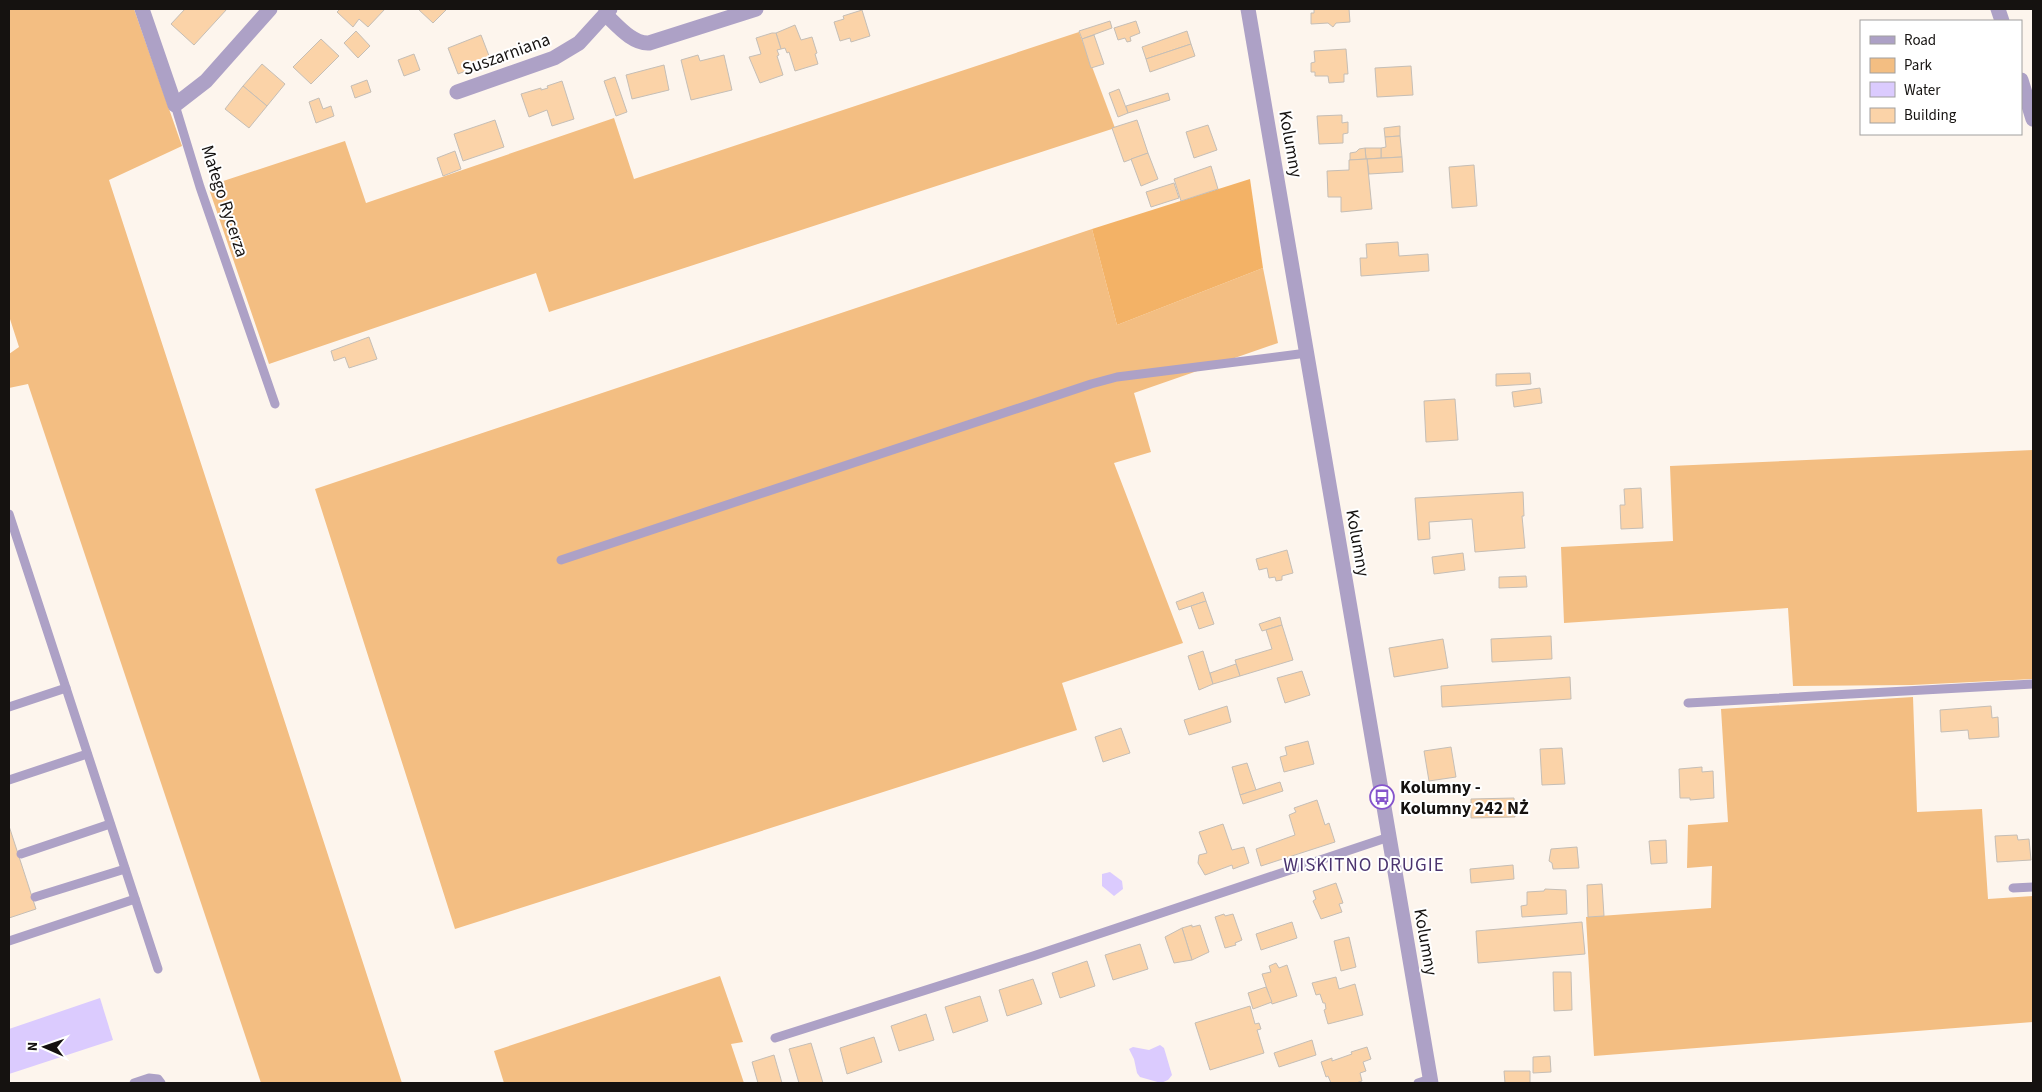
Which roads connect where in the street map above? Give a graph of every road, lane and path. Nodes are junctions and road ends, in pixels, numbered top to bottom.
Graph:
1 (142, 9) edge
2 (270, 9) edge
3 (756, 9) edge
4 (1248, 9) edge
5 (607, 11) edge
6 (2022, 83) edge
7 (457, 92) dead end
8 (175, 105) junction
9 (2033, 119) edge
10 (1308, 353) junction
11 (275, 404) dead end
12 (9, 514) edge
13 (561, 560) dead end
14 (2033, 684) edge
15 (66, 688) junction
16 (1688, 702) dead end
17 (9, 707) edge
18 (87, 754) junction
19 (9, 780) edge
20 (110, 824) junction
21 (1389, 836) junction
22 (21, 854) dead end
23 (125, 869) junction
24 (2033, 887) edge
25 (2013, 888) dead end
26 (35, 897) dead end
27 (135, 900) junction
28 (9, 941) edge
29 (158, 969) dead end
30 (775, 1038) dead end
31 (1426, 1082) edge
32 (134, 1083) edge
33 (161, 1083) edge

1 - 8 street, Małego Rycerza
2 - 8 street
3 - 5 street
4 - 10 street, Kolumny
5 - 7 street, Suszarniana
6 - 9 street
8 - 11 lane, Małego Rycerza
10 - 13 lane
10 - 21 street, Kolumny
12 - 15 lane
14 - 16 lane
15 - 17 lane
15 - 18 lane
18 - 19 lane
18 - 20 lane
20 - 22 lane
20 - 23 lane
21 - 30 lane
21 - 31 street, Kolumny
23 - 26 lane
23 - 27 lane
24 - 25 lane
27 - 28 lane
27 - 29 lane
32 - 33 lane

